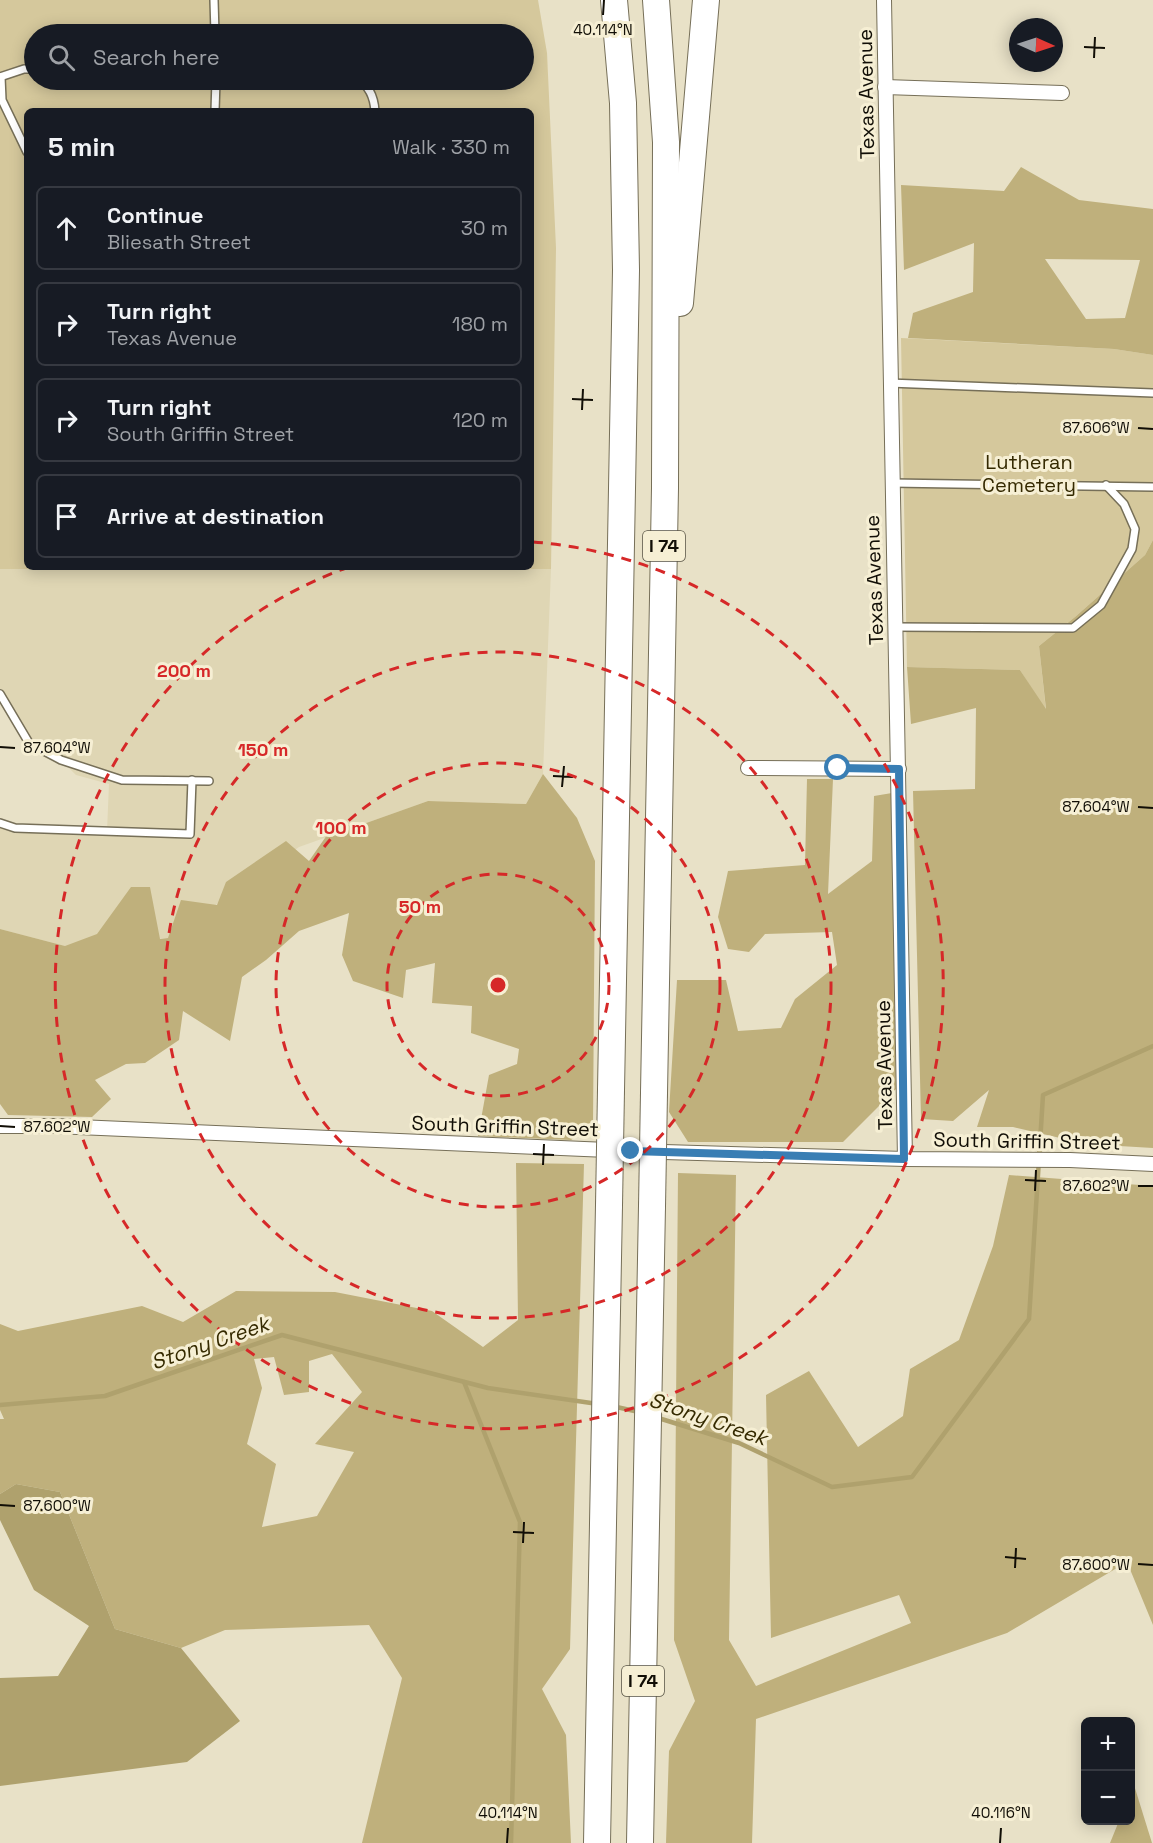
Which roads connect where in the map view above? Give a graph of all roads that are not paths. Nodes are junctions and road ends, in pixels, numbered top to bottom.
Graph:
1 (214, 0) edge
2 (614, 0) edge
3 (656, 0) edge
4 (706, 0) edge
5 (884, 0) edge
6 (215, 24) edge
7 (24, 69) edge
8 (0, 77) edge
9 (885, 87) junction
10 (215, 90) edge
11 (369, 90) edge
12 (1062, 93) dead end
13 (214, 108) edge
14 (375, 108) edge
15 (24, 146) edge
16 (890, 383) junction
17 (1153, 393) edge
18 (890, 483) junction
19 (1106, 485) junction
20 (665, 488) junction
21 (1153, 488) edge
22 (895, 627) junction
23 (0, 694) edge
24 (748, 768) dead end
25 (899, 769) junction
26 (192, 780) junction
27 (209, 781) dead end
28 (0, 823) edge
29 (0, 1126) edge
30 (904, 1159) junction
31 (1153, 1164) edge
32 (597, 1843) edge
33 (640, 1843) edge

1 - 6 lane
2 - 32 highway, I 74, bridge
3 - 20 highway, I 74
4 - 20 highway
5 - 9 street, Texas Avenue
7 - 8 lane
8 - 15 lane
9 - 12 street
9 - 16 street, Texas Avenue
10 - 13 lane
11 - 14 lane
16 - 17 lane
16 - 18 street, Texas Avenue
18 - 19 lane
18 - 22 street, Texas Avenue
19 - 21 lane
19 - 22 lane
20 - 33 highway, I 74, bridge
22 - 25 street, Texas Avenue
23 - 26 lane
24 - 25 street
25 - 30 street, Texas Avenue
26 - 27 lane
26 - 28 lane
29 - 30 street, South Griffin Street
30 - 31 street, South Griffin Street

